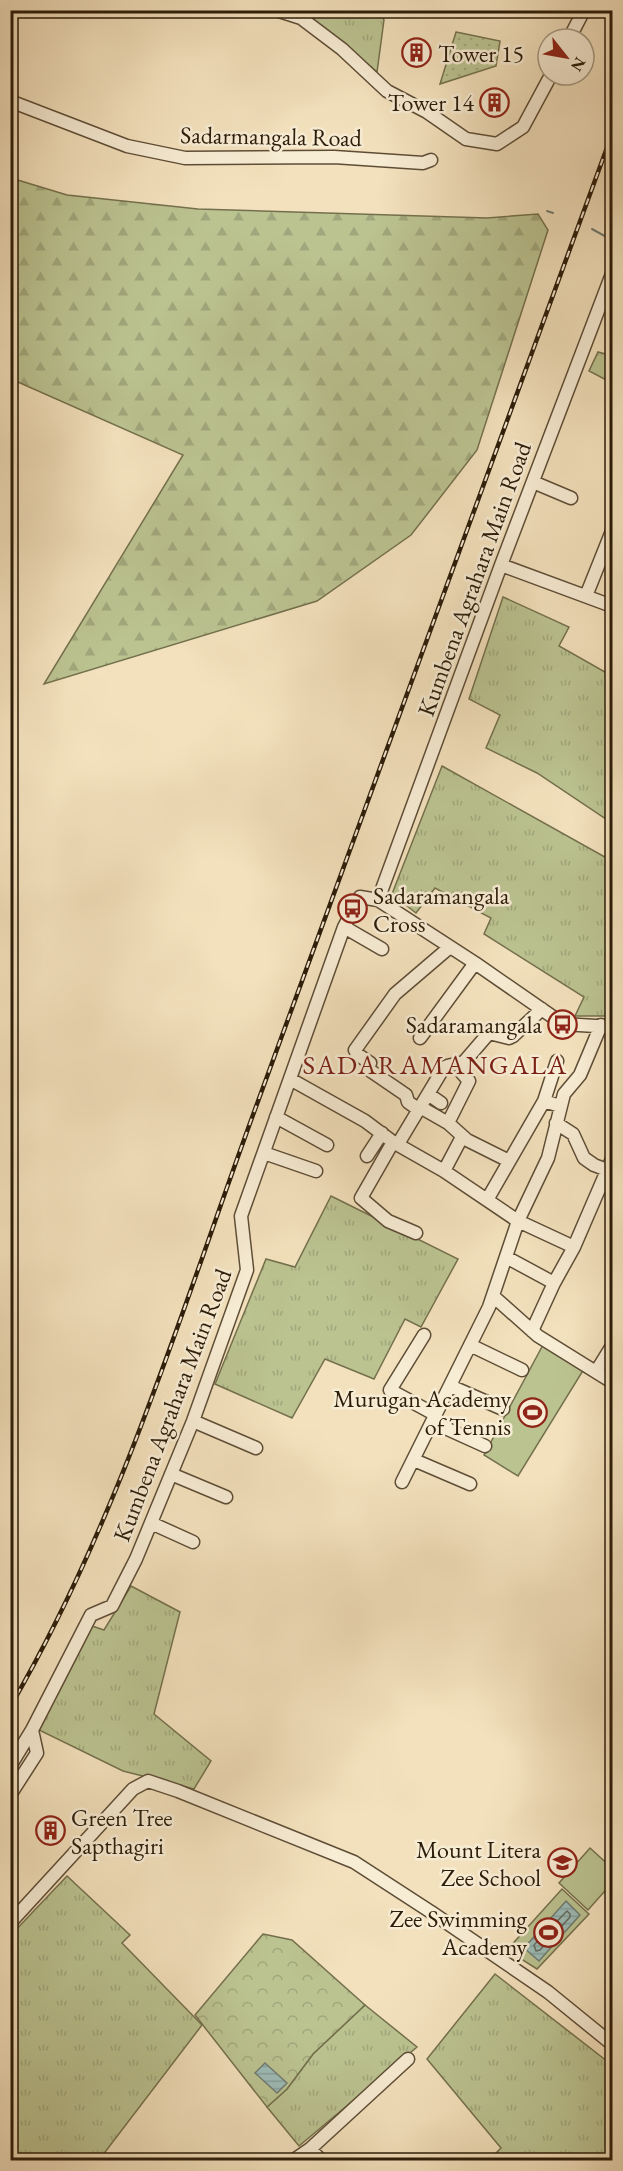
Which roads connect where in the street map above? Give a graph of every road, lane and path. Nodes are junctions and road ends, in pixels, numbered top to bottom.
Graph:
1 (276, 10) edge
2 (584, 10) edge
3 (575, 27) edge
4 (545, 87) edge
5 (10, 101) edge
6 (431, 160) dead end
7 (612, 274) edge
8 (533, 482) junction
9 (571, 498) dead end
10 (612, 531) edge
11 (501, 565) junction
12 (586, 596) junction
13 (612, 606) edge
14 (378, 900) junction
15 (344, 927) junction
16 (450, 947) junction
17 (382, 949) dead end
18 (475, 963) junction
19 (542, 1009) junction
20 (607, 1026) edge
21 (420, 1038) dead end
22 (556, 1061) dead end
23 (461, 1063) junction
24 (290, 1079) junction
25 (421, 1100) junction
26 (544, 1101) junction
27 (441, 1102) dead end
28 (560, 1106) junction
29 (276, 1118) junction
30 (447, 1123) junction
31 (556, 1123) junction
32 (382, 1133) junction
33 (462, 1137) junction
34 (396, 1143) junction
35 (327, 1145) dead end
36 (264, 1153) junction
37 (368, 1156) dead end
38 (509, 1161) junction
39 (610, 1165) edge
40 (316, 1171) dead end
41 (444, 1171) junction
42 (488, 1200) junction
43 (519, 1221) junction
44 (416, 1233) dead end
45 (574, 1247) junction
46 (506, 1257) junction
47 (554, 1283) junction
48 (493, 1296) junction
49 (532, 1331) junction
50 (424, 1335) dead end
51 (470, 1345) junction
52 (612, 1346) edge
53 (522, 1370) dead end
54 (596, 1372) junction
55 (612, 1382) edge
56 (450, 1386) junction
57 (503, 1409) dead end
58 (434, 1418) junction
59 (193, 1421) junction
60 (485, 1446) dead end
61 (256, 1448) dead end
62 (414, 1460) junction
63 (171, 1474) junction
64 (402, 1482) dead end
65 (470, 1484) dead end
66 (226, 1497) dead end
67 (151, 1523) junction
68 (193, 1542) dead end
69 (32, 1730) junction
70 (10, 1766) edge
71 (10, 1795) edge
72 (10, 1923) edge
73 (612, 2044) edge
74 (408, 2058) dead end
75 (310, 2149) junction
76 (294, 2160) edge
77 (321, 2160) edge

1 - 4 street
2 - 3 street
5 - 6 street, Sadarmangala Road
7 - 8 street, Kumbena Agrahara Main Road
8 - 9 street
8 - 11 street, Kumbena Agrahara Main Road
10 - 12 street
11 - 12 street
11 - 14 street, Kumbena Agrahara Main Road
12 - 13 street
14 - 15 street, Kumbena Agrahara Main Road
14 - 16 street
15 - 17 street
15 - 24 street, Kumbena Agrahara Main Road
16 - 18 street
16 - 25 street
18 - 19 street
18 - 21 street
19 - 20 street
19 - 23 street
20 - 28 street
22 - 26 street
23 - 25 street
23 - 30 street
24 - 29 street, Kumbena Agrahara Main Road
24 - 32 street
25 - 27 street
25 - 30 street
25 - 34 street
26 - 28 street
26 - 38 street
28 - 31 street
29 - 35 street
29 - 36 street, Kumbena Agrahara Main Road
30 - 33 street
31 - 39 street
31 - 43 street
32 - 34 street
32 - 37 street
33 - 38 street
33 - 41 street
34 - 41 street
34 - 44 street
36 - 40 street
36 - 59 street, Kumbena Agrahara Main Road
38 - 42 street
39 - 45 street
41 - 42 street
42 - 43 street
43 - 45 street
43 - 46 street
45 - 47 street
46 - 47 street
46 - 48 street
47 - 49 street
48 - 49 street
48 - 51 street
49 - 54 street
50 - 58 street
51 - 53 street
51 - 56 street
52 - 54 street
54 - 55 street
56 - 57 street
56 - 58 street
58 - 60 street
58 - 62 street
59 - 61 street
59 - 63 street, Kumbena Agrahara Main Road
62 - 64 street
62 - 65 street
63 - 66 street
63 - 67 street, Kumbena Agrahara Main Road
67 - 68 street
67 - 69 street, Kumbena Agrahara Main Road
69 - 70 street, Kumbena Agrahara Main Road
69 - 71 street
72 - 73 street
74 - 75 street
75 - 76 street
75 - 77 street

